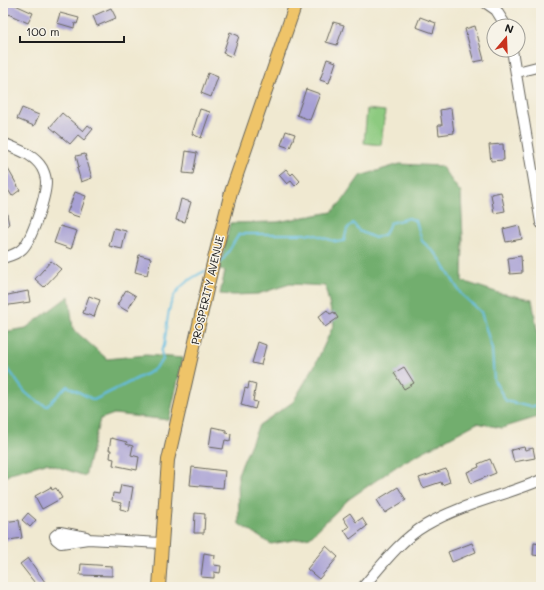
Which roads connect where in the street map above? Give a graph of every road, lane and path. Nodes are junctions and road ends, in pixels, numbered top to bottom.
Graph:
1 (296, 3) edge
2 (486, 3) edge
3 (501, 18) edge
4 (514, 58) edge
5 (541, 66) edge
6 (517, 72) junction
7 (3, 143) edge
8 (541, 223) edge
9 (3, 258) edge
10 (541, 480) edge
11 (88, 539) dead end
12 (162, 543) junction
13 (159, 587) edge
14 (363, 587) edge

1 - 12 main road, PROSPERITY AVENUE
2 - 3 street
4 - 6 street
5 - 6 street
6 - 8 street
7 - 9 street
10 - 14 street
11 - 12 street
12 - 13 main road, PROSPERITY AVENUE

